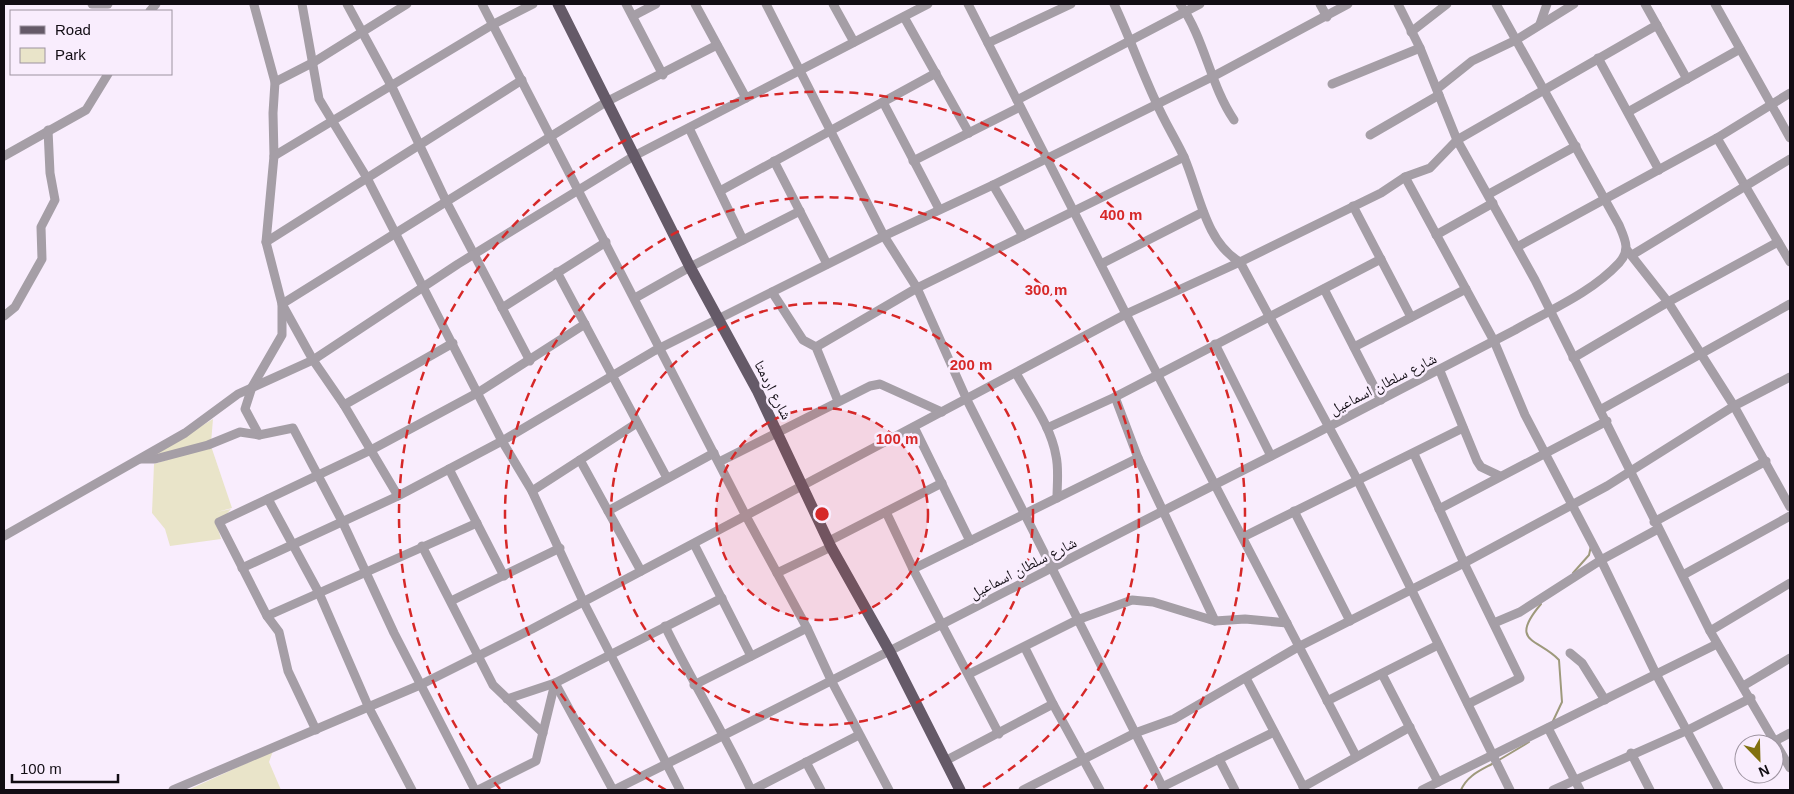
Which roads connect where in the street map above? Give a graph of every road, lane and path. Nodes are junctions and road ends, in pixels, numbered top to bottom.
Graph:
1 (92, 4) edge
2 (108, 4) edge
3 (256, 4) edge
4 (302, 4) edge
5 (347, 4) edge
6 (407, 4) edge
7 (482, 4) edge
8 (533, 4) edge
9 (558, 4) edge
10 (626, 4) edge
11 (656, 4) edge
12 (695, 4) edge
13 (766, 4) edge
14 (834, 4) edge
15 (928, 4) edge
16 (968, 4) edge
17 (1071, 4) edge
18 (1114, 4) edge
19 (1200, 4) edge
20 (1320, 4) edge
21 (1348, 4) edge
22 (1398, 4) edge
23 (1447, 4) edge
24 (1496, 4) edge
25 (1546, 4) edge
26 (1574, 4) edge
27 (1645, 4) edge
28 (1715, 4) edge
29 (1183, 7) edge
30 (633, 16) junction
31 (904, 17) junction
32 (1327, 17) junction
33 (1540, 24) junction
34 (492, 25) junction
35 (1657, 25) junction
36 (362, 30) junction
37 (1411, 32) junction
38 (1130, 39) junction
39 (1516, 40) junction
40 (854, 42) junction
41 (988, 43) junction
42 (718, 46) junction
43 (1420, 48) junction
44 (1740, 49) junction
45 (1598, 58) junction
46 (314, 62) junction
47 (800, 70) junction
48 (936, 73) junction
49 (663, 74) junction
50 (107, 75) edge
51 (1214, 76) junction
52 (1687, 79) junction
53 (522, 80) junction
54 (275, 82) junction
55 (1332, 84) dead end
56 (392, 87) junction
57 (1544, 90) junction
58 (1438, 92) junction
59 (1790, 93) edge
60 (746, 98) junction
61 (606, 102) junction
62 (883, 102) junction
63 (1018, 103) junction
64 (1156, 103) junction
65 (1772, 105) junction
66 (1628, 112) junction
67 (1234, 120) dead end
68 (332, 123) junction
69 (689, 128) junction
70 (48, 130) junction
71 (830, 130) junction
72 (969, 132) junction
73 (1370, 135) dead end
74 (551, 136) junction
75 (1717, 138) junction
76 (1790, 138) edge
77 (1457, 140) junction
78 (420, 145) junction
79 (1576, 146) junction
80 (4, 156) edge
81 (274, 156) junction
82 (634, 156) junction
83 (1046, 157) junction
84 (1184, 157) junction
85 (913, 160) junction
86 (1790, 160) edge
87 (774, 162) junction
88 (1658, 170) junction
89 (1405, 177) junction
90 (367, 178) junction
91 (993, 185) junction
92 (1744, 186) junction
93 (579, 188) junction
94 (720, 191) junction
95 (1488, 194) junction
96 (1606, 200) junction
97 (446, 201) junction
98 (1493, 203) junction
99 (1353, 206) junction
100 (939, 209) junction
101 (800, 211) junction
102 (1075, 211) junction
103 (1203, 212) junction
104 (395, 232) junction
105 (1436, 235) junction
106 (884, 236) junction
107 (1023, 236) junction
108 (743, 240) junction
109 (266, 242) junction
110 (606, 242) junction
111 (1778, 242) junction
112 (1517, 247) junction
113 (1630, 253) junction
114 (474, 254) junction
115 (1381, 259) junction
116 (1240, 262) junction
117 (1790, 262) edge
118 (828, 264) junction
119 (1101, 264) junction
120 (690, 267) junction
121 (557, 272) junction
122 (424, 286) junction
123 (917, 288) junction
124 (1324, 289) junction
125 (1466, 289) junction
126 (772, 292) junction
127 (635, 298) junction
128 (1668, 302) junction
129 (282, 304) junction
130 (1790, 304) edge
131 (502, 308) junction
132 (1549, 312) junction
133 (1126, 314) junction
134 (4, 316) edge
135 (1269, 316) junction
136 (1411, 317) junction
137 (720, 318) junction
138 (585, 324) junction
139 (1494, 341) junction
140 (453, 343) junction
141 (1215, 344) junction
142 (816, 347) junction
143 (1354, 347) junction
144 (660, 348) junction
145 (1700, 354) junction
146 (1573, 358) junction
147 (313, 360) junction
148 (530, 361) junction
149 (1440, 371) junction
150 (1016, 372) junction
151 (1158, 374) junction
152 (612, 375) junction
153 (1790, 378) edge
154 (252, 387) junction
155 (479, 392) junction
156 (1114, 397) junction
157 (967, 400) junction
158 (1381, 400) junction
159 (838, 401) junction
160 (344, 405) junction
161 (1734, 406) junction
162 (1600, 410) junction
163 (942, 412) junction
164 (1607, 421) junction
165 (637, 423) junction
166 (1330, 426) junction
167 (914, 427) junction
168 (1047, 428) junction
169 (1464, 428) junction
170 (777, 432) junction
171 (259, 435) junction
172 (502, 441) junction
173 (371, 450) junction
174 (714, 453) junction
175 (1414, 454) junction
176 (1546, 454) junction
177 (1271, 456) junction
178 (1138, 458) junction
179 (139, 459) junction
180 (580, 460) junction
181 (1766, 461) junction
182 (719, 462) junction
183 (449, 469) junction
184 (1630, 470) junction
185 (318, 475) junction
186 (1500, 476) junction
187 (667, 478) junction
188 (1358, 481) junction
189 (942, 483) junction
190 (1216, 484) junction
191 (802, 486) junction
192 (532, 491) junction
193 (398, 496) junction
194 (268, 498) junction
195 (1057, 498) junction
196 (1572, 504) junction
197 (1790, 507) edge
198 (1439, 508) junction
199 (1164, 510) junction
200 (608, 511) junction
201 (1294, 511) junction
202 (886, 512) junction
203 (1024, 514) junction
204 (746, 516) junction
205 (1790, 516) edge
206 (343, 523) junction
207 (477, 523) junction
208 (1656, 525) junction
209 (4, 536) edge
210 (1243, 537) junction
211 (970, 541) junction
212 (694, 544) junction
213 (830, 544) junction
214 (294, 546) junction
215 (422, 546) junction
216 (560, 548) junction
217 (1601, 560) junction
218 (1464, 563) junction
219 (242, 568) junction
220 (1052, 568) junction
221 (913, 569) junction
222 (641, 571) junction
223 (365, 573) junction
224 (777, 573) junction
225 (1683, 575) junction
226 (504, 576) junction
227 (1790, 583) edge
228 (1410, 591) junction
229 (319, 593) junction
230 (722, 598) junction
231 (451, 601) junction
232 (584, 601) junction
233 (266, 616) junction
234 (1077, 620) junction
235 (1215, 621) junction
236 (1350, 621) junction
237 (1287, 623) junction
238 (1494, 623) junction
239 (942, 624) junction
240 (665, 626) junction
241 (807, 628) junction
242 (1710, 631) junction
243 (1717, 644) junction
244 (1438, 645) junction
245 (1298, 647) junction
246 (1025, 648) junction
247 (890, 652) junction
248 (1570, 653) dead end
249 (611, 655) junction
250 (478, 656) junction
251 (752, 656) junction
252 (1790, 658) edge
253 (969, 674) junction
254 (1382, 674) junction
255 (1656, 674) junction
256 (1246, 678) junction
257 (832, 682) junction
258 (555, 683) junction
259 (420, 685) junction
260 (694, 685) junction
261 (1743, 686) junction
262 (1751, 698) junction
263 (507, 699) junction
264 (1327, 700) junction
265 (1605, 700) junction
266 (1053, 704) junction
267 (1468, 704) junction
268 (369, 708) junction
269 (1410, 727) junction
270 (1548, 728) junction
271 (316, 730) junction
272 (1688, 730) junction
273 (1274, 732) junction
274 (542, 733) junction
275 (1135, 733) junction
276 (999, 734) junction
277 (1771, 734) edge
278 (725, 735) junction
279 (859, 735) junction
280 (1632, 753) junction
281 (1494, 755) junction
282 (1356, 756) junction
283 (1085, 759) junction
284 (1218, 759) junction
285 (945, 760) junction
286 (806, 762) junction
287 (666, 764) junction
288 (1575, 780) junction
289 (1438, 782) junction
290 (1163, 788) edge
291 (1304, 789) edge
292 (173, 790) edge
293 (412, 790) edge
294 (476, 790) edge
295 (614, 790) edge
296 (680, 790) edge
297 (752, 790) edge
298 (821, 790) edge
299 (889, 790) edge
300 (960, 790) edge
301 (1023, 790) edge
302 (1100, 790) edge
303 (1235, 790) edge
304 (1422, 790) edge
305 (1510, 790) edge
306 (1552, 790) edge
307 (1580, 790) edge
308 (1650, 790) edge
309 (1719, 790) edge

1 - 2 street
3 - 54 street
4 - 46 street
5 - 36 street
6 - 36 street
7 - 34 street
8 - 34 street
9 - 61 main road, شارع اردمتا
10 - 30 street
11 - 30 street
12 - 42 street
13 - 47 street
14 - 40 street
15 - 31 street
16 - 41 street
17 - 41 street
18 - 38 street
19 - 29 street
20 - 32 street
21 - 32 street
22 - 37 street
23 - 37 street
24 - 39 street
25 - 33 street
26 - 33 street
27 - 35 street
28 - 44 street
29 - 38 street
29 - 51 street
30 - 49 street
31 - 40 street
31 - 48 street
32 - 51 street
33 - 39 street
34 - 53 street
34 - 56 street
35 - 45 street
35 - 52 street
36 - 46 street
36 - 56 street
37 - 43 street
38 - 63 street
38 - 64 street
39 - 57 street
39 - 58 street
40 - 47 street
41 - 63 street
42 - 49 street
42 - 60 street
43 - 55 street
43 - 58 street
44 - 52 street
44 - 65 street
45 - 57 street
45 - 66 street
46 - 54 street
46 - 68 street
47 - 60 street
47 - 71 street
48 - 62 street
48 - 72 street
49 - 61 street
50 - 70 street
51 - 64 street
51 - 67 street
52 - 66 street
53 - 74 street
53 - 78 street
54 - 81 street
56 - 68 street
56 - 78 street
57 - 77 street
57 - 79 street
58 - 73 street
58 - 77 street
59 - 65 street
60 - 69 street
61 - 74 street
61 - 82 main road, شارع اردمتا
62 - 71 street
62 - 85 street
63 - 72 street
63 - 83 street
64 - 83 street
64 - 84 street
65 - 75 street
65 - 76 street
66 - 88 street
68 - 81 street
68 - 90 street
69 - 82 street
69 - 94 street
70 - 80 street
70 - 134 street
71 - 87 street
71 - 106 street
72 - 85 street
74 - 93 street
74 - 97 street
75 - 88 street
75 - 92 street
77 - 89 street
77 - 95 street
78 - 90 street
78 - 97 street
79 - 95 street
79 - 96 street
81 - 109 street
82 - 93 street
82 - 120 main road, شارع اردمتا
83 - 91 street
83 - 102 street
84 - 102 street
84 - 103 street
85 - 100 street
86 - 92 street
87 - 94 street
87 - 101 street
88 - 96 street
89 - 99 street
89 - 105 street
90 - 104 street
90 - 109 street
91 - 100 street
91 - 107 street
92 - 111 street
92 - 113 street
93 - 110 street
93 - 114 street
94 - 108 street
95 - 98 street
96 - 112 street
96 - 113 street
97 - 104 street
97 - 114 street
98 - 105 street
98 - 112 street
99 - 115 street
99 - 116 street
100 - 106 street
101 - 108 street
101 - 118 street
102 - 107 street
102 - 119 street
103 - 116 street
103 - 119 street
104 - 122 street
104 - 129 street
105 - 125 street
106 - 118 street
106 - 123 street
107 - 123 street
108 - 120 street
109 - 129 street
110 - 121 street
110 - 127 street
111 - 117 street
111 - 128 street
112 - 132 street
113 - 128 street
113 - 132 street, شارع سلطان اسماعيل
114 - 122 street
114 - 131 street
115 - 124 street
115 - 136 street
116 - 133 street
116 - 135 street
118 - 126 street
119 - 133 street
120 - 127 street
120 - 137 main road, شارع اردمتا
121 - 131 street
121 - 138 street
122 - 140 street
122 - 147 street
123 - 142 street
123 - 157 street
124 - 135 street
124 - 143 street
125 - 136 street
125 - 139 street
126 - 137 street
126 - 142 street
127 - 144 street
128 - 145 street
128 - 146 street
129 - 147 street
129 - 154 street
130 - 145 street
131 - 148 street
132 - 139 street, شارع سلطان اسماعيل
132 - 146 street
133 - 150 street
133 - 151 street
135 - 141 street
135 - 166 street
136 - 143 street
137 - 144 street
137 - 170 main road, شارع اردمتا
138 - 148 street
138 - 152 street
139 - 149 street, شارع سلطان اسماعيل
139 - 176 street
140 - 155 street
140 - 160 street
141 - 151 street
141 - 177 street
142 - 159 street
143 - 158 street
144 - 152 street
144 - 174 street
145 - 161 street
145 - 162 street
146 - 162 street
147 - 154 street
147 - 160 street
148 - 155 street
149 - 158 street, شارع سلطان اسماعيل
149 - 169 street
150 - 157 street
150 - 168 street
151 - 156 street
151 - 190 street
152 - 165 street
152 - 172 street
153 - 161 street
154 - 171 street
154 - 179 street
155 - 172 street
155 - 173 street
156 - 168 street
156 - 178 street
157 - 163 street
157 - 203 street
158 - 166 street, شارع سلطان اسماعيل
159 - 163 street
159 - 170 street
160 - 173 street
161 - 181 street
161 - 184 street
162 - 164 street
163 - 167 street
164 - 176 street
164 - 184 street
165 - 180 street
165 - 187 street
166 - 177 street, شارع سلطان اسماعيل
166 - 188 street
167 - 189 street
167 - 191 street
168 - 195 street
169 - 175 street
169 - 186 street
170 - 182 street
170 - 191 main road, شارع اردمتا
171 - 179 street
171 - 185 street
172 - 183 street
172 - 192 street
173 - 185 street
173 - 193 street
174 - 182 street
174 - 187 street
175 - 188 street
175 - 198 street
176 - 186 street
176 - 196 street
177 - 190 street, شارع سلطان اسماعيل
178 - 195 street
178 - 199 street
179 - 209 street
180 - 192 street
180 - 200 street
181 - 197 street
181 - 208 street
182 - 204 street
183 - 193 street
183 - 207 street
184 - 196 street
184 - 208 street
185 - 194 street
185 - 206 street
186 - 198 street
187 - 200 street
188 - 201 street
188 - 228 street
189 - 202 street
189 - 211 street
190 - 199 street, شارع سلطان اسماعيل
190 - 210 street
191 - 204 street
191 - 213 main road, شارع اردمتا
192 - 216 street
193 - 206 street
194 - 214 street
194 - 219 street
195 - 203 street
196 - 217 street
196 - 218 street
198 - 218 street
199 - 220 street, شارع سلطان اسماعيل
199 - 235 street
200 - 222 street
201 - 210 street
201 - 236 street
202 - 213 street
202 - 221 street
203 - 211 street
203 - 220 street
204 - 212 street
204 - 224 street
205 - 225 street
206 - 214 street
206 - 223 street
207 - 215 street
207 - 226 street
208 - 217 street
208 - 225 street
210 - 237 street
211 - 221 street
212 - 222 street
212 - 230 street
213 - 224 street
213 - 247 main road, شارع اردمتا
214 - 219 street
214 - 229 street
215 - 223 street
215 - 231 street
216 - 226 street
216 - 232 street
217 - 238 street
217 - 255 street
218 - 228 street
218 - 238 street
219 - 233 street
220 - 234 street
220 - 239 street, شارع سلطان اسماعيل
221 - 239 street
222 - 232 street
223 - 229 street
223 - 259 street
224 - 241 street
225 - 242 street
226 - 231 street
227 - 242 street
228 - 236 street
228 - 244 street
229 - 233 street
229 - 268 street
230 - 240 street
230 - 251 street
231 - 250 street
232 - 249 street
232 - 250 street
233 - 271 street
234 - 235 street
234 - 246 street
234 - 275 street
235 - 237 street
236 - 245 street
237 - 245 street
238 - 267 street
239 - 247 street, شارع سلطان اسماعيل
239 - 253 street
240 - 249 street
240 - 260 street
241 - 251 street
241 - 257 street
242 - 243 street
243 - 255 street
243 - 261 street
244 - 254 street
244 - 267 street
245 - 256 street
245 - 264 street
246 - 253 street
246 - 266 street
247 - 257 street, شارع سلطان اسماعيل
247 - 285 main road, شارع اردمتا
248 - 265 street
249 - 258 street
249 - 287 street
250 - 259 street
250 - 263 street
251 - 260 street
252 - 261 street
253 - 276 street
254 - 264 street
254 - 269 street
255 - 265 street
255 - 272 street
256 - 273 street
256 - 275 street
257 - 278 street, شارع سلطان اسماعيل
257 - 279 street
258 - 263 street
258 - 274 street
258 - 295 street
259 - 268 street
259 - 294 street
260 - 278 street
261 - 262 street
262 - 272 street
262 - 277 street
263 - 274 street
264 - 282 street
265 - 270 street
266 - 276 street
266 - 283 street
267 - 281 street
268 - 271 street
268 - 293 street
269 - 282 street
269 - 289 street
270 - 281 street
270 - 288 street
271 - 292 street
272 - 280 street
272 - 309 street
273 - 284 street
273 - 291 street
274 - 294 street
275 - 283 street
275 - 290 street
276 - 285 street
278 - 287 street, شارع سلطان اسماعيل
278 - 297 street
279 - 286 street
279 - 299 street
280 - 288 street
280 - 308 street
281 - 289 street
281 - 305 street
282 - 291 street
283 - 301 street
283 - 302 street
284 - 290 street
284 - 303 street
285 - 300 main road, شارع اردمتا
286 - 297 street
286 - 298 street
287 - 295 street, شارع سلطان اسماعيل
287 - 296 street
288 - 306 street
288 - 307 street
289 - 304 street

